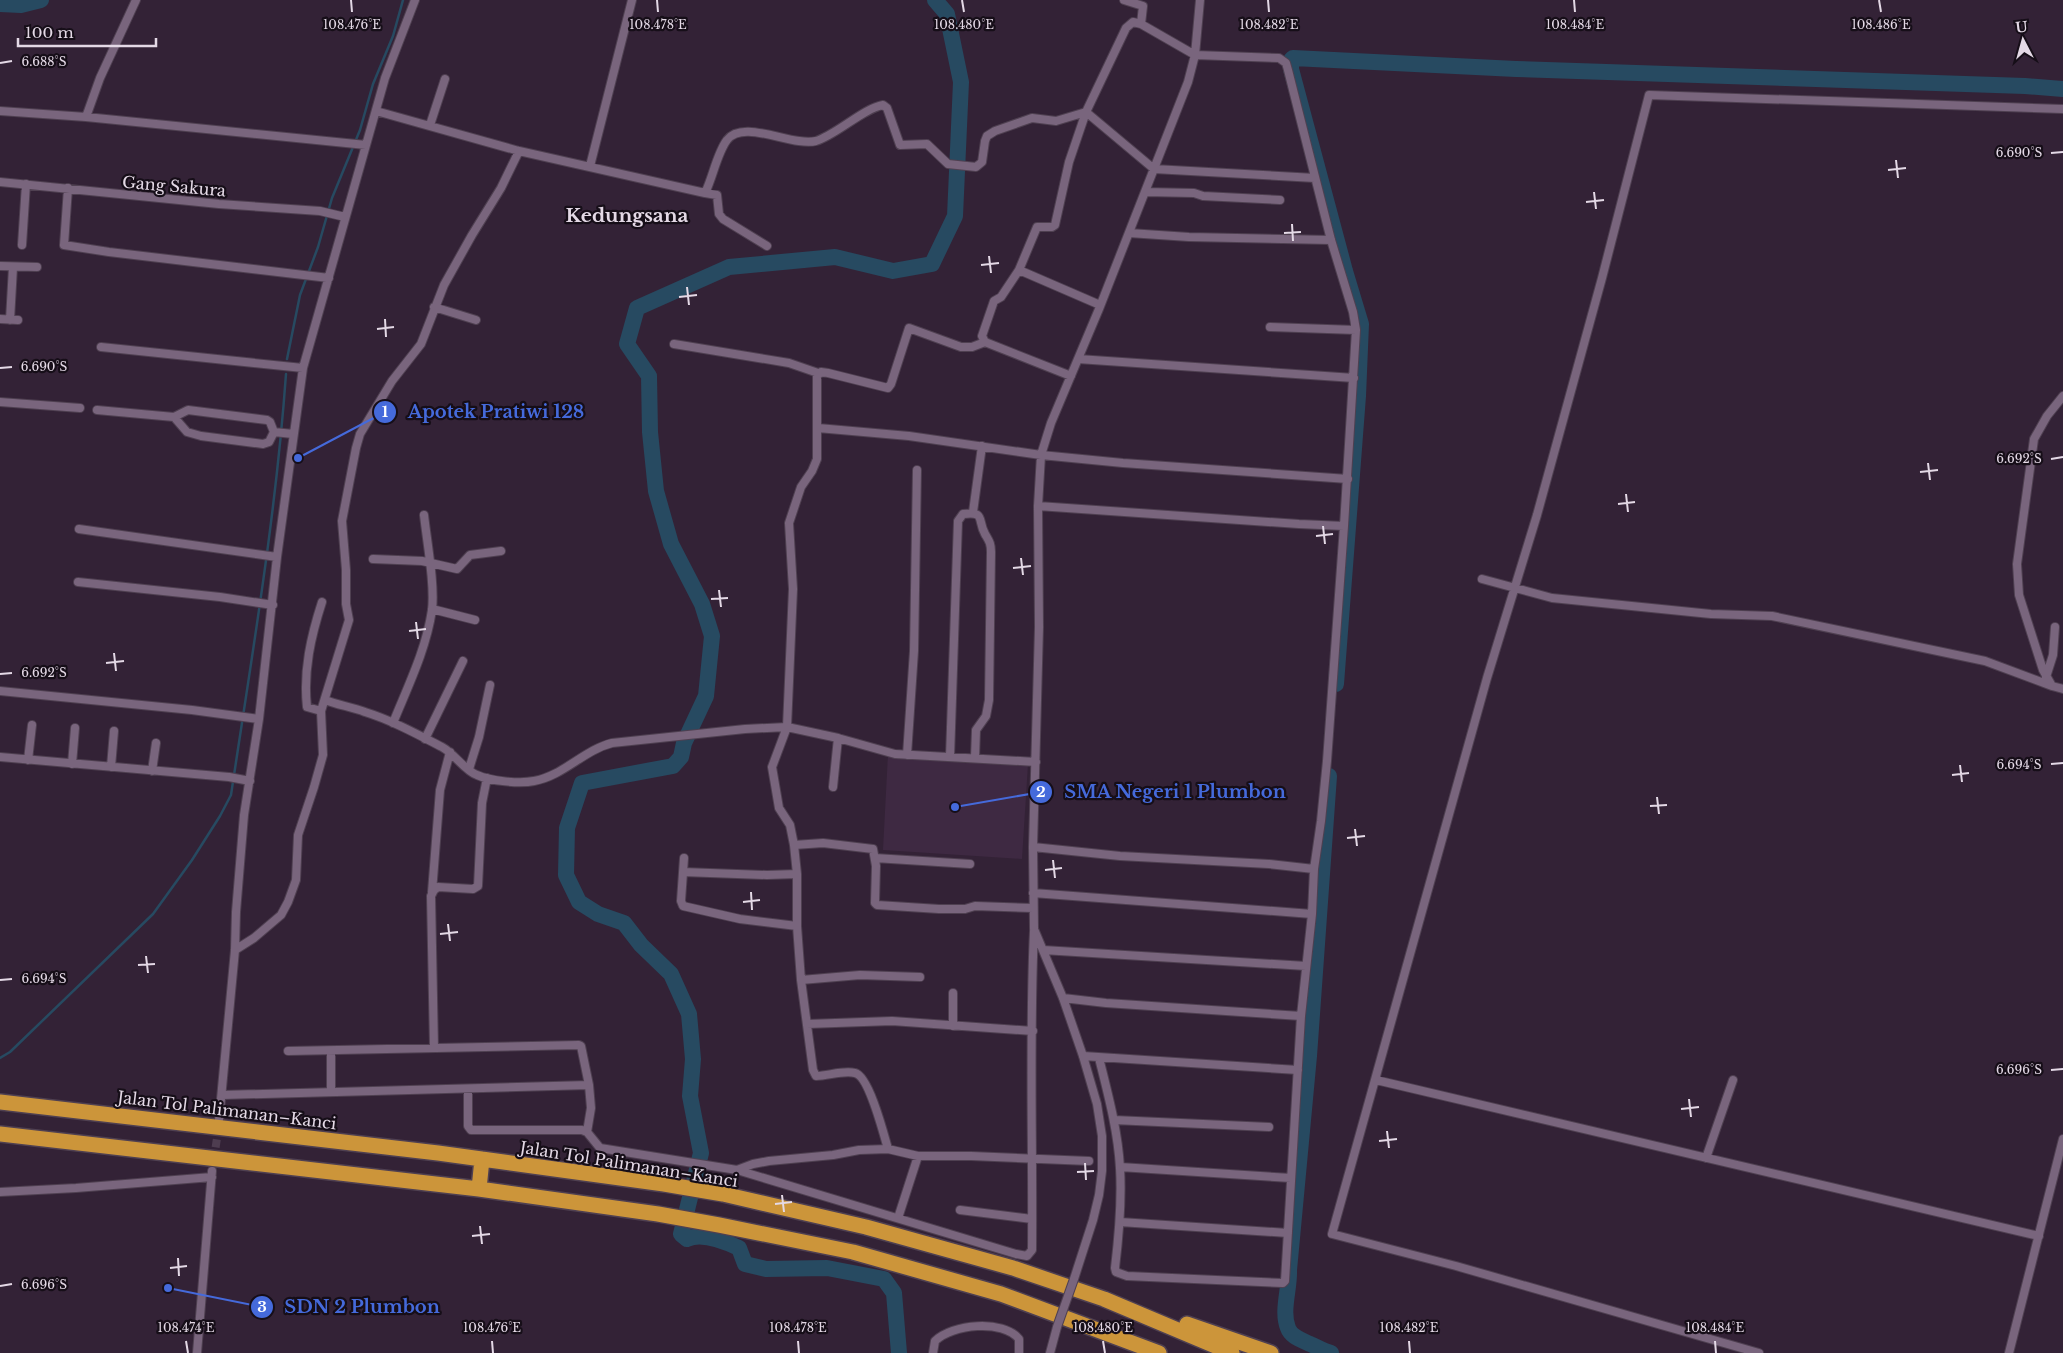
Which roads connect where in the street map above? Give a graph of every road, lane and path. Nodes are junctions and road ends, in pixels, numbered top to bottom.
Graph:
1 (136, 0) edge
2 (415, 0) edge
3 (632, 0) edge
4 (1124, 0) edge
5 (1200, 0) edge
6 (1141, 24) junction
7 (1195, 55) junction
8 (445, 79) dead end
9 (2063, 109) edge
10 (0, 111) edge
11 (376, 111) junction
12 (1086, 112) junction
13 (86, 117) junction
14 (430, 125) junction
15 (360, 144) junction
16 (520, 151) junction
17 (590, 166) junction
18 (1154, 169) junction
19 (1315, 178) junction
20 (0, 182) edge
21 (26, 184) junction
22 (68, 188) junction
23 (705, 192) junction
24 (1145, 192) junction
25 (1280, 200) dead end
26 (345, 217) junction
27 (1129, 233) junction
28 (1331, 240) junction
29 (22, 245) dead end
30 (767, 246) dead end
31 (0, 266) edge
32 (13, 267) junction
33 (37, 267) dead end
34 (1019, 270) junction
35 (329, 278) junction
36 (1100, 306) junction
37 (434, 307) junction
38 (0, 319) edge
39 (476, 320) dead end
40 (1270, 327) dead end
41 (1356, 330) junction
42 (984, 342) junction
43 (674, 344) dead end
44 (101, 347) dead end
45 (1078, 359) junction
46 (303, 368) junction
47 (818, 373) junction
48 (1071, 376) junction
49 (1354, 378) junction
50 (2063, 396) edge
51 (0, 402) edge
52 (80, 408) dead end
53 (97, 410) dead end
54 (174, 417) junction
55 (818, 428) junction
56 (275, 432) junction
57 (290, 434) junction
58 (982, 446) junction
59 (1041, 455) junction
60 (917, 470) dead end
61 (1348, 479) junction
62 (1038, 506) junction
63 (973, 512) junction
64 (424, 515) dead end
65 (1344, 526) junction
66 (79, 530) dead end
67 (501, 551) dead end
68 (274, 556) junction
69 (372, 559) dead end
70 (429, 562) junction
71 (1482, 579) dead end
72 (78, 582) dead end
73 (1515, 588) junction
74 (322, 602) dead end
75 (273, 605) junction
76 (432, 609) junction
77 (475, 620) dead end
78 (2055, 627) dead end
79 (463, 661) dead end
80 (2046, 677) junction
81 (490, 685) dead end
82 (2052, 686) junction
83 (2063, 689) edge
84 (0, 691) edge
85 (325, 700) junction
86 (321, 711) junction
87 (256, 718) junction
88 (393, 723) junction
89 (32, 725) dead end
90 (787, 727) junction
91 (76, 728) dead end
92 (114, 731) dead end
93 (838, 738) junction
94 (425, 739) junction
95 (156, 743) dead end
96 (450, 752) junction
97 (907, 755) junction
98 (0, 757) edge
99 (950, 757) junction
100 (974, 758) junction
101 (28, 760) junction
102 (1036, 762) junction
103 (72, 764) junction
104 (111, 767) junction
105 (152, 770) junction
106 (469, 770) junction
107 (487, 778) junction
108 (246, 780) junction
109 (833, 787) dead end
110 (794, 845) junction
111 (1033, 847) junction
112 (684, 858) dead end
113 (875, 858) junction
114 (970, 864) dead end
115 (1314, 869) junction
116 (683, 872) junction
117 (797, 874) junction
118 (432, 892) junction
119 (1033, 893) junction
120 (1033, 908) junction
121 (1312, 914) junction
122 (797, 926) junction
123 (1034, 929) junction
124 (235, 950) junction
125 (1043, 950) junction
126 (1306, 966) junction
127 (920, 977) dead end
128 (801, 980) junction
129 (953, 993) dead end
130 (1063, 998) junction
131 (1301, 1016) junction
132 (807, 1024) junction
133 (953, 1026) junction
134 (1032, 1031) junction
135 (434, 1048) junction
136 (288, 1051) dead end
137 (331, 1051) junction
138 (1083, 1056) junction
139 (1099, 1058) junction
140 (1298, 1070) junction
141 (1376, 1080) junction
142 (1733, 1080) dead end
143 (589, 1086) junction
144 (468, 1089) junction
145 (330, 1092) junction
146 (222, 1095) junction
147 (0, 1102) edge
148 (219, 1120) tunnel mouth
149 (1114, 1120) junction
150 (1269, 1128) dead end
151 (587, 1132) junction
152 (0, 1134) edge
153 (2063, 1140) edge
154 (888, 1149) junction
155 (918, 1156) junction
156 (1706, 1158) junction
157 (482, 1159) junction
158 (1032, 1160) junction
159 (1089, 1161) dead end
160 (1120, 1167) junction
161 (737, 1170) junction
162 (1291, 1178) junction
163 (479, 1189) junction
164 (0, 1192) edge
165 (960, 1210) dead end
166 (898, 1218) junction
167 (1032, 1219) junction
168 (1120, 1222) junction
169 (1288, 1233) junction
170 (2039, 1236) junction
171 (1104, 1299) junction
172 (197, 1353) edge
173 (933, 1353) edge
174 (1019, 1353) edge
175 (1050, 1353) edge
176 (1159, 1353) edge
177 (1232, 1353) edge
178 (1271, 1353) edge
179 (1759, 1353) edge
180 (2009, 1353) edge

1 - 13 street
2 - 11 street
3 - 17 street
4 - 6 street
5 - 7 street
6 - 7 street
6 - 12 street
7 - 18 street
7 - 19 street
8 - 14 street
9 - 73 street
10 - 13 street
11 - 14 street
11 - 15 street
12 - 18 street
12 - 23 street
12 - 34 street
13 - 15 street
14 - 16 street
15 - 26 street
16 - 17 street
16 - 37 street
17 - 23 street
18 - 19 street
18 - 24 street
19 - 28 street
20 - 21 street, Gang Sakura
21 - 22 street, Gang Sakura
21 - 29 street
22 - 26 street, Gang Sakura
22 - 35 street
23 - 30 street
24 - 25 street
24 - 27 street
26 - 35 street
27 - 28 street
27 - 36 street
28 - 41 street
31 - 32 street
32 - 33 street
32 - 38 street
34 - 36 street
34 - 42 street
35 - 46 street
36 - 45 street
37 - 39 street
37 - 85 street
40 - 41 street
41 - 49 street
42 - 47 street
42 - 48 street
43 - 47 street
44 - 46 street
45 - 48 street
45 - 49 street
46 - 57 street
47 - 55 street
48 - 59 street
49 - 61 street
50 - 80 street
51 - 52 street
53 - 54 street
54 - 56 street
54 - 56 street
55 - 58 street
55 - 90 street
56 - 57 street
57 - 68 street
58 - 59 street
58 - 63 street
59 - 61 street
59 - 62 street
60 - 97 street
61 - 65 street
62 - 65 street
62 - 102 street
63 - 99 street
63 - 100 street
64 - 70 street
65 - 115 street
66 - 68 street
67 - 70 street
68 - 75 street
69 - 70 street
70 - 76 street
71 - 73 street
72 - 75 street
73 - 82 street
73 - 141 street
74 - 86 street
75 - 87 street
76 - 77 street
76 - 88 street
78 - 80 street
79 - 94 street
80 - 82 street
81 - 106 street
82 - 83 street
84 - 87 street
85 - 86 street
85 - 88 street
86 - 124 street
87 - 108 street
88 - 94 street
89 - 101 street
90 - 93 street
90 - 107 street
90 - 110 street
91 - 103 street
92 - 104 street
93 - 97 street
93 - 109 street
94 - 96 street
95 - 105 street
96 - 106 street
96 - 118 street
97 - 99 street
98 - 101 street
99 - 100 street
100 - 102 street
101 - 103 street
102 - 111 street
103 - 104 street
104 - 105 street
105 - 108 street
106 - 107 street
107 - 118 street
108 - 124 street
110 - 113 street
110 - 117 street
111 - 115 street
111 - 119 street
112 - 116 street
113 - 114 street
113 - 120 street
115 - 121 street
116 - 117 street
116 - 122 street
117 - 122 street
118 - 135 street
119 - 120 street
119 - 121 street
120 - 123 street
121 - 126 street
122 - 128 street
123 - 125 street
123 - 134 street
124 - 146 street
125 - 126 street
125 - 130 street
126 - 131 street
127 - 128 street
128 - 132 street
129 - 133 street
130 - 131 street
130 - 138 street
131 - 140 street
132 - 133 street
132 - 154 street
133 - 134 street
134 - 158 street
135 - 137 street
135 - 143 street
136 - 137 street
137 - 145 street
138 - 139 street
138 - 175 street, bridge
139 - 140 street
139 - 149 street
140 - 162 street
141 - 156 street
141 - 179 street
142 - 156 street
143 - 144 street
143 - 151 street
144 - 145 street
144 - 151 street
145 - 146 street
146 - 148 street
147 - 157 highway, Jalan Tol Palimanan–Kanci
149 - 150 street
149 - 160 street
151 - 161 street
152 - 163 highway
153 - 170 street
154 - 155 street
154 - 161 street
155 - 158 street
155 - 166 street
156 - 170 street
157 - 163 highway
157 - 171 highway, Jalan Tol Palimanan–Kanci
158 - 159 street
158 - 167 street
160 - 162 street
160 - 168 street
161 - 166 street
162 - 169 street
163 - 176 highway
164 - 172 street
165 - 167 street
166 - 167 street
168 - 169 street
168 - 169 street
170 - 180 street
171 - 177 highway, Jalan Tol Palimanan–Kanci
171 - 178 highway
173 - 174 street

